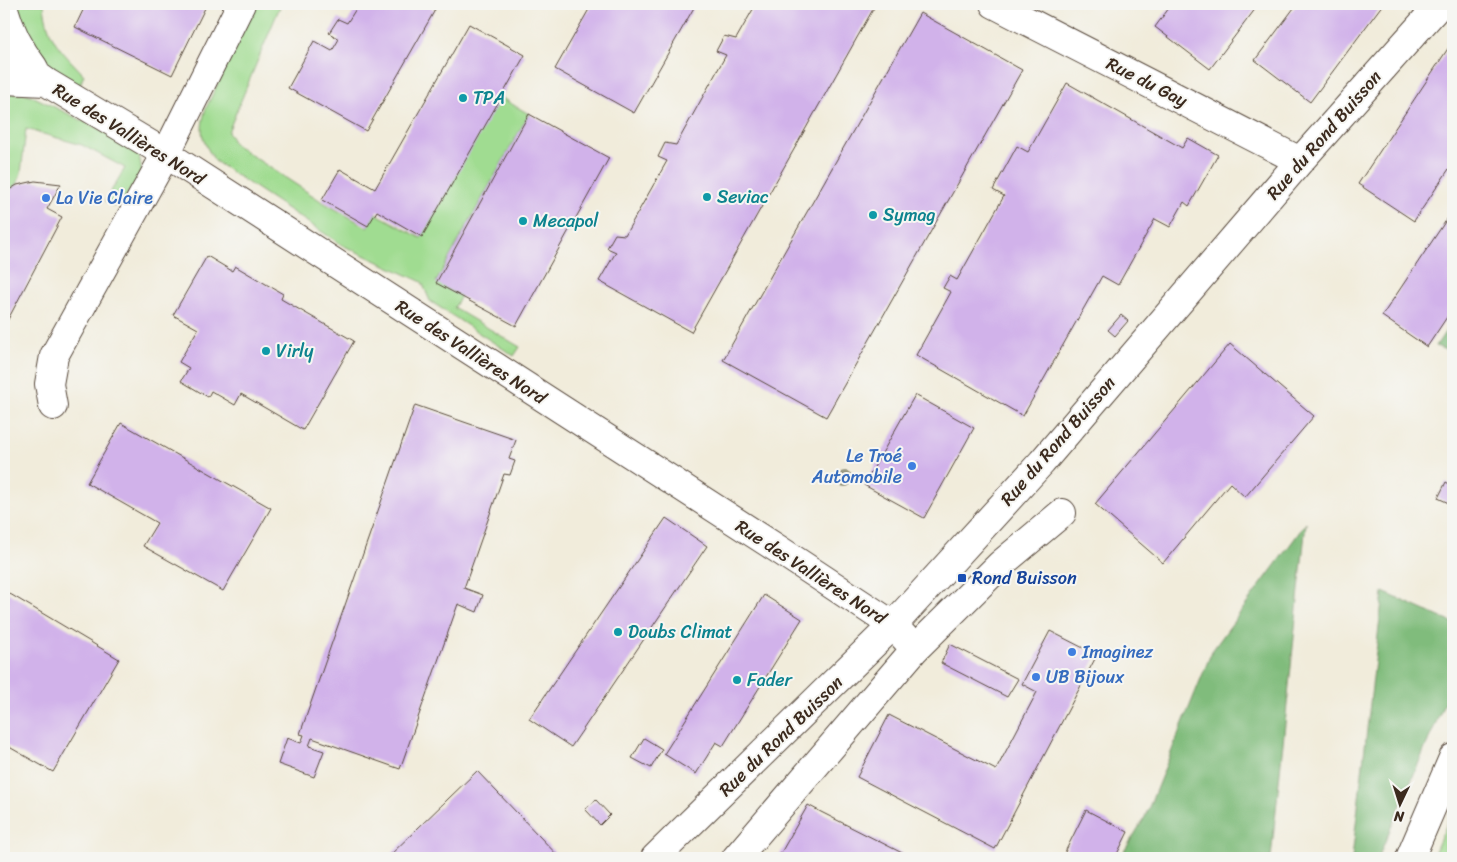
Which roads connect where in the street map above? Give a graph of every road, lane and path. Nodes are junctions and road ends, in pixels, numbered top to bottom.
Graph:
1 (241, 4) edge
2 (994, 4) edge
3 (1440, 4) edge
4 (4, 9) edge
5 (4, 52) edge
6 (4, 80) edge
7 (46, 82) junction
8 (166, 154) junction
9 (1300, 160) junction
10 (53, 406) dead end
11 (1062, 513) dead end
12 (974, 536) junction
13 (1001, 564) junction
14 (893, 625) junction
15 (915, 649) junction
16 (1453, 758) edge
17 (655, 858) edge
18 (736, 858) edge
19 (1410, 858) edge

1 - 8 street
2 - 9 street, Rue du Gay
3 - 9 street, Rue du Rond Buisson
4 - 7 street
5 - 7 street, Rue des Vallières Nord
6 - 7 street, Rue des Vallières Nord
7 - 8 street, Rue des Vallières Nord
8 - 10 street
8 - 14 street, Rue des Vallières Nord
9 - 12 street, Rue du Rond Buisson
11 - 13 street
12 - 13 street
12 - 14 street, Rue du Rond Buisson
13 - 15 street
14 - 15 street, Rue des Vallières Nord
14 - 17 street, Rue du Rond Buisson
15 - 18 street
16 - 19 street

